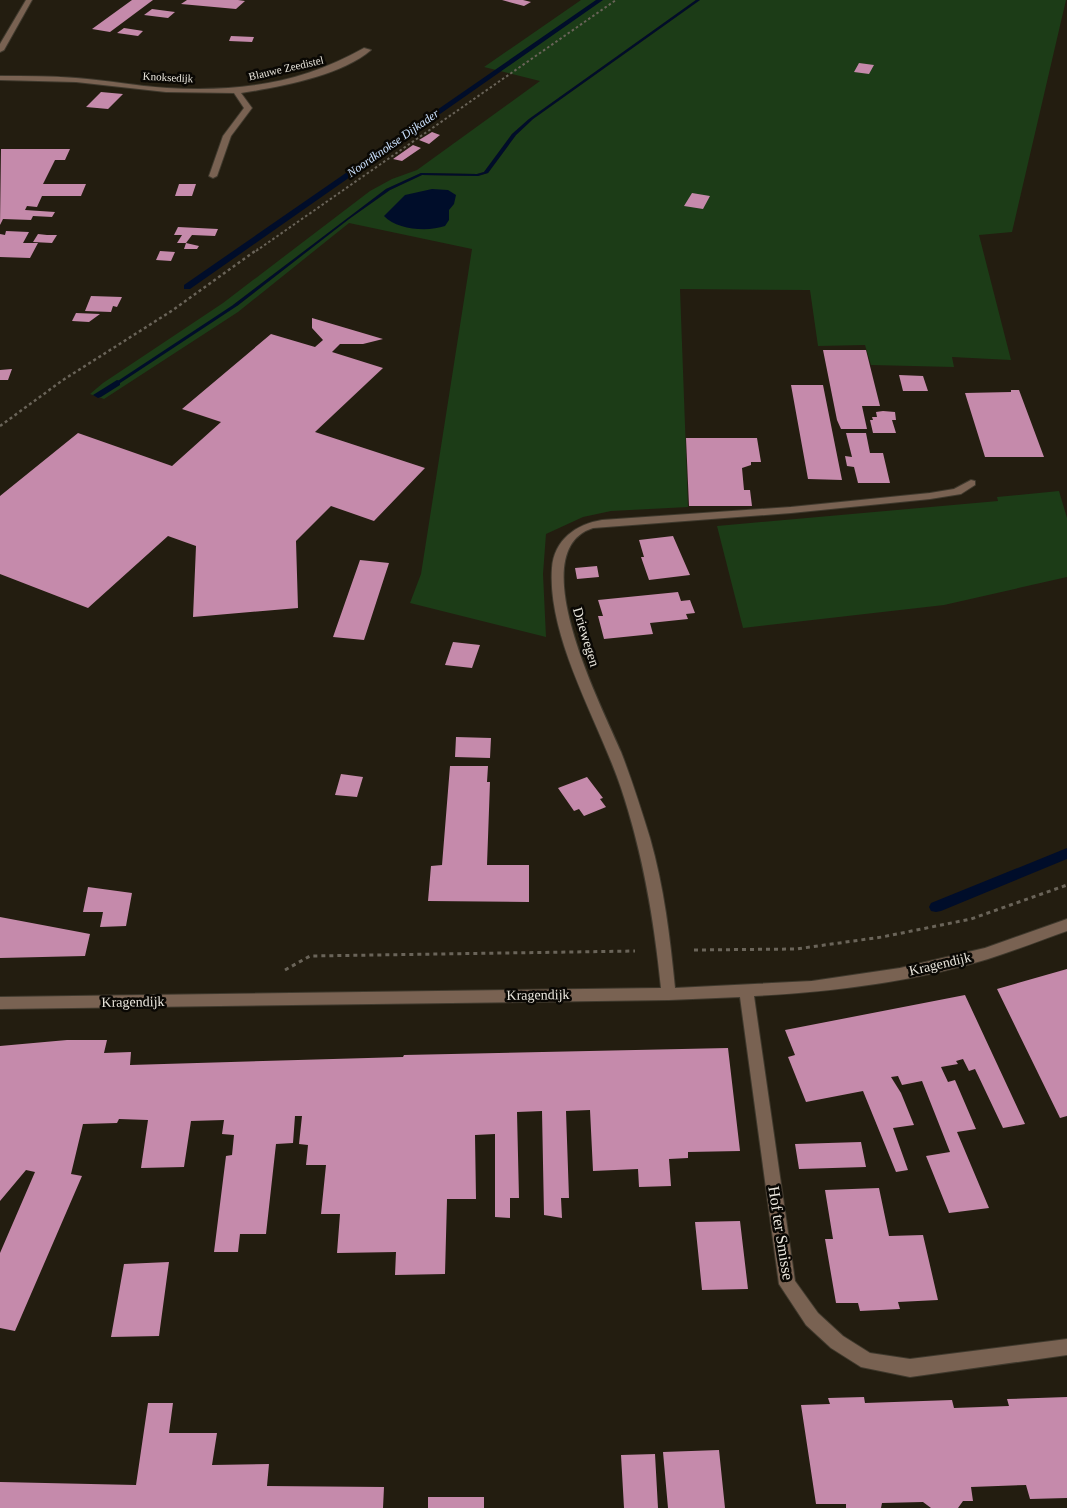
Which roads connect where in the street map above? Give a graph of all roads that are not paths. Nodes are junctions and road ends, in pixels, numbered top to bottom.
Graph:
1 (29, 0) edge
2 (0, 50) edge
3 (367, 50) dead end
4 (0, 78) edge
5 (236, 91) junction
6 (213, 176) dead end
7 (971, 483) dead end
8 (1067, 925) edge
9 (746, 991) junction
10 (669, 994) junction
11 (0, 1004) edge
12 (1067, 1347) edge

1 - 2 street
3 - 5 street, Blauwe Zeedistel
4 - 5 street, Knoksedijk
5 - 6 street
7 - 10 street, Driewegen
8 - 9 street, Kragendijk
9 - 10 street, Kragendijk
9 - 12 street, Hof ter Smisse
10 - 11 street, Kragendijk

